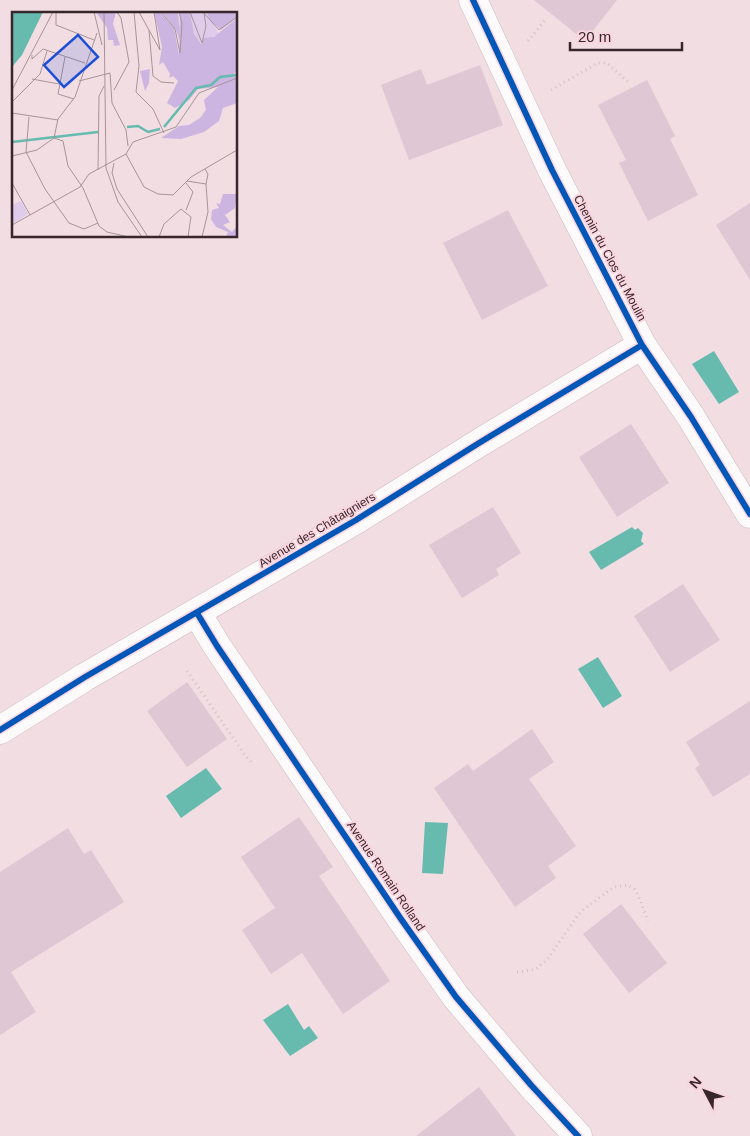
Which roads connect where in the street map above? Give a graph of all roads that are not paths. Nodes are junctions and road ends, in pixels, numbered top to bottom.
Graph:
1 (473, 0) edge
2 (642, 345) junction
3 (750, 514) edge
4 (198, 613) junction
5 (0, 730) edge
6 (578, 1136) edge

1 - 2 street, Chemin du Clos du Moulin
2 - 3 street, Chemin du Clos du Moulin
2 - 4 street, Avenue des Châtaigniers
4 - 5 street, Avenue des Châtaigniers
4 - 6 street, Avenue Romain Rolland

